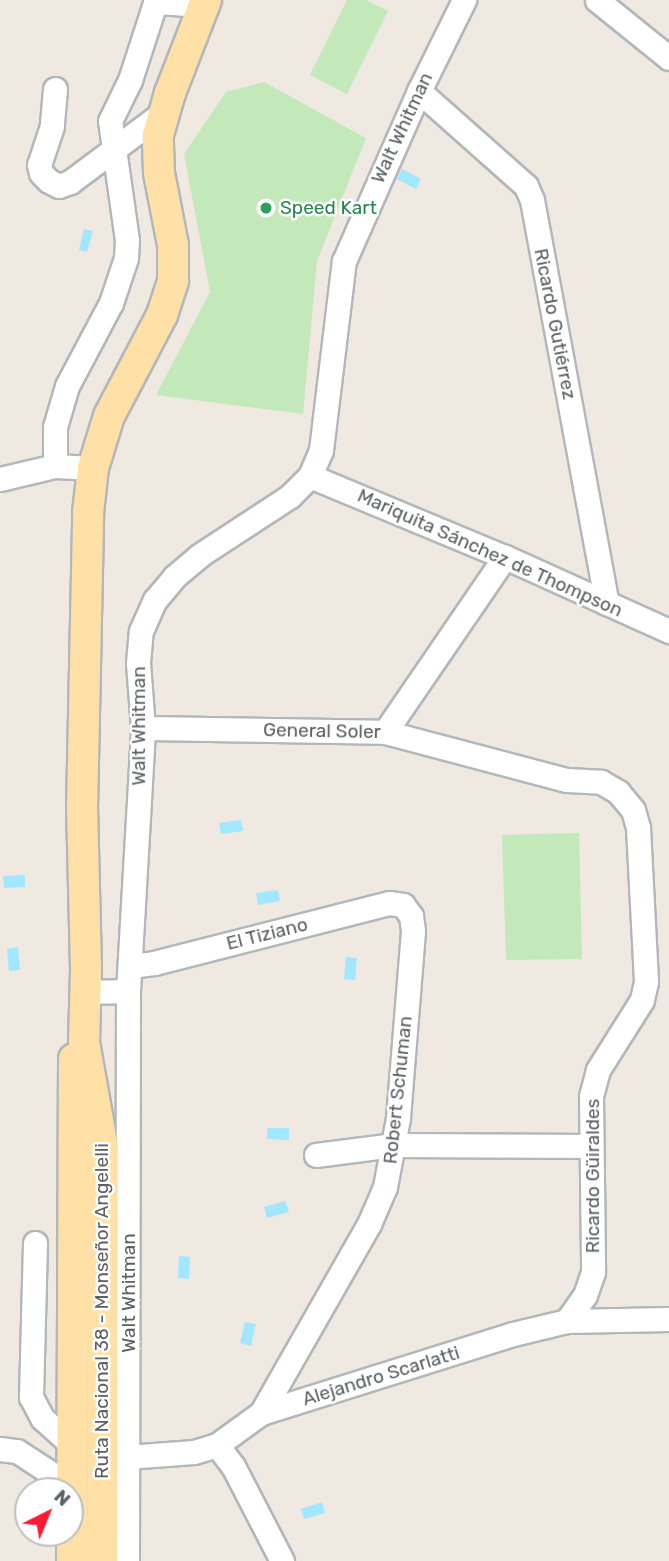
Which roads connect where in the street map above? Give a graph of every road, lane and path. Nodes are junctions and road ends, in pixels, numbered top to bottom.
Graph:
1 (464, 0) edge
2 (597, 0) edge
3 (156, 1) edge
4 (205, 3) edge
5 (669, 58) edge
6 (55, 89) dead end
7 (419, 91) junction
8 (164, 112) junction
9 (113, 149) junction
10 (55, 466) junction
11 (93, 468) junction
12 (310, 476) junction
13 (0, 479) edge
14 (505, 557) junction
15 (607, 603) junction
16 (669, 631) edge
17 (143, 728) junction
18 (385, 732) junction
19 (618, 792) joint
20 (82, 810) junction
21 (403, 905) joint
22 (130, 967) junction
23 (128, 991) junction
24 (85, 992) junction
25 (394, 1146) junction
26 (591, 1146) junction
27 (316, 1155) dead end
28 (72, 1211) junction
29 (36, 1243) dead end
30 (669, 1319) edge
31 (567, 1321) junction
32 (261, 1413) junction
33 (72, 1445) junction
34 (217, 1445) junction
35 (0, 1449) edge
36 (116, 1458) junction
37 (57, 1477) edge
38 (72, 1477) edge
39 (76, 1477) edge
40 (102, 1561) edge
41 (127, 1561) edge
42 (282, 1561) edge

1 - 7 street, Walt Whitman
2 - 5 street
3 - 4 street
3 - 9 street
4 - 8 main road, Ruta Nacional 38 - Monseñor Angelelli
6 - 9 street
7 - 12 street, Walt Whitman
7 - 15 street, Ricardo Gutiérrez
8 - 9 street
8 - 11 main road, Ruta Nacional 38 - Monseñor Angelelli
9 - 10 street
10 - 11 street
10 - 13 street
11 - 20 main road, Ruta Nacional 38 - Monseñor Angelelli
12 - 14 street, Mariquita Sánchez de Thompson
12 - 17 street, Walt Whitman
14 - 15 street, Mariquita Sánchez de Thompson
14 - 18 street
15 - 16 street, Mariquita Sánchez de Thompson
17 - 18 street, General Soler
17 - 22 street, Walt Whitman
18 - 19 street, General Soler
19 - 26 street, Ricardo Güiraldes
20 - 24 main road, Ruta Nacional 38 - Monseñor Angelelli
20 - 28 main road, Ruta Nacional 38 - Monseñor Angelelli
21 - 22 street, El Tiziano
21 - 25 street, Robert Schuman
22 - 23 street, Walt Whitman
23 - 24 street
23 - 36 street, Walt Whitman
24 - 36 main road, Ruta Nacional 38 - Monseñor Angelelli
25 - 26 street
25 - 27 street
25 - 32 street, Robert Schuman
26 - 31 street, Ricardo Güiraldes
28 - 33 main road, Ruta Nacional 38 - Monseñor Angelelli
28 - 36 main road
29 - 33 street
30 - 31 street, Alejandro Scarlatti
31 - 32 street, Alejandro Scarlatti
32 - 34 street, Alejandro Scarlatti
33 - 38 main road, Ruta Nacional 38 - Monseñor Angelelli
34 - 36 street, Alejandro Scarlatti
34 - 42 street
35 - 37 street
36 - 39 main road
36 - 40 main road, Ruta Nacional 38 - Monseñor Angelelli
36 - 41 street, Walt Whitman

